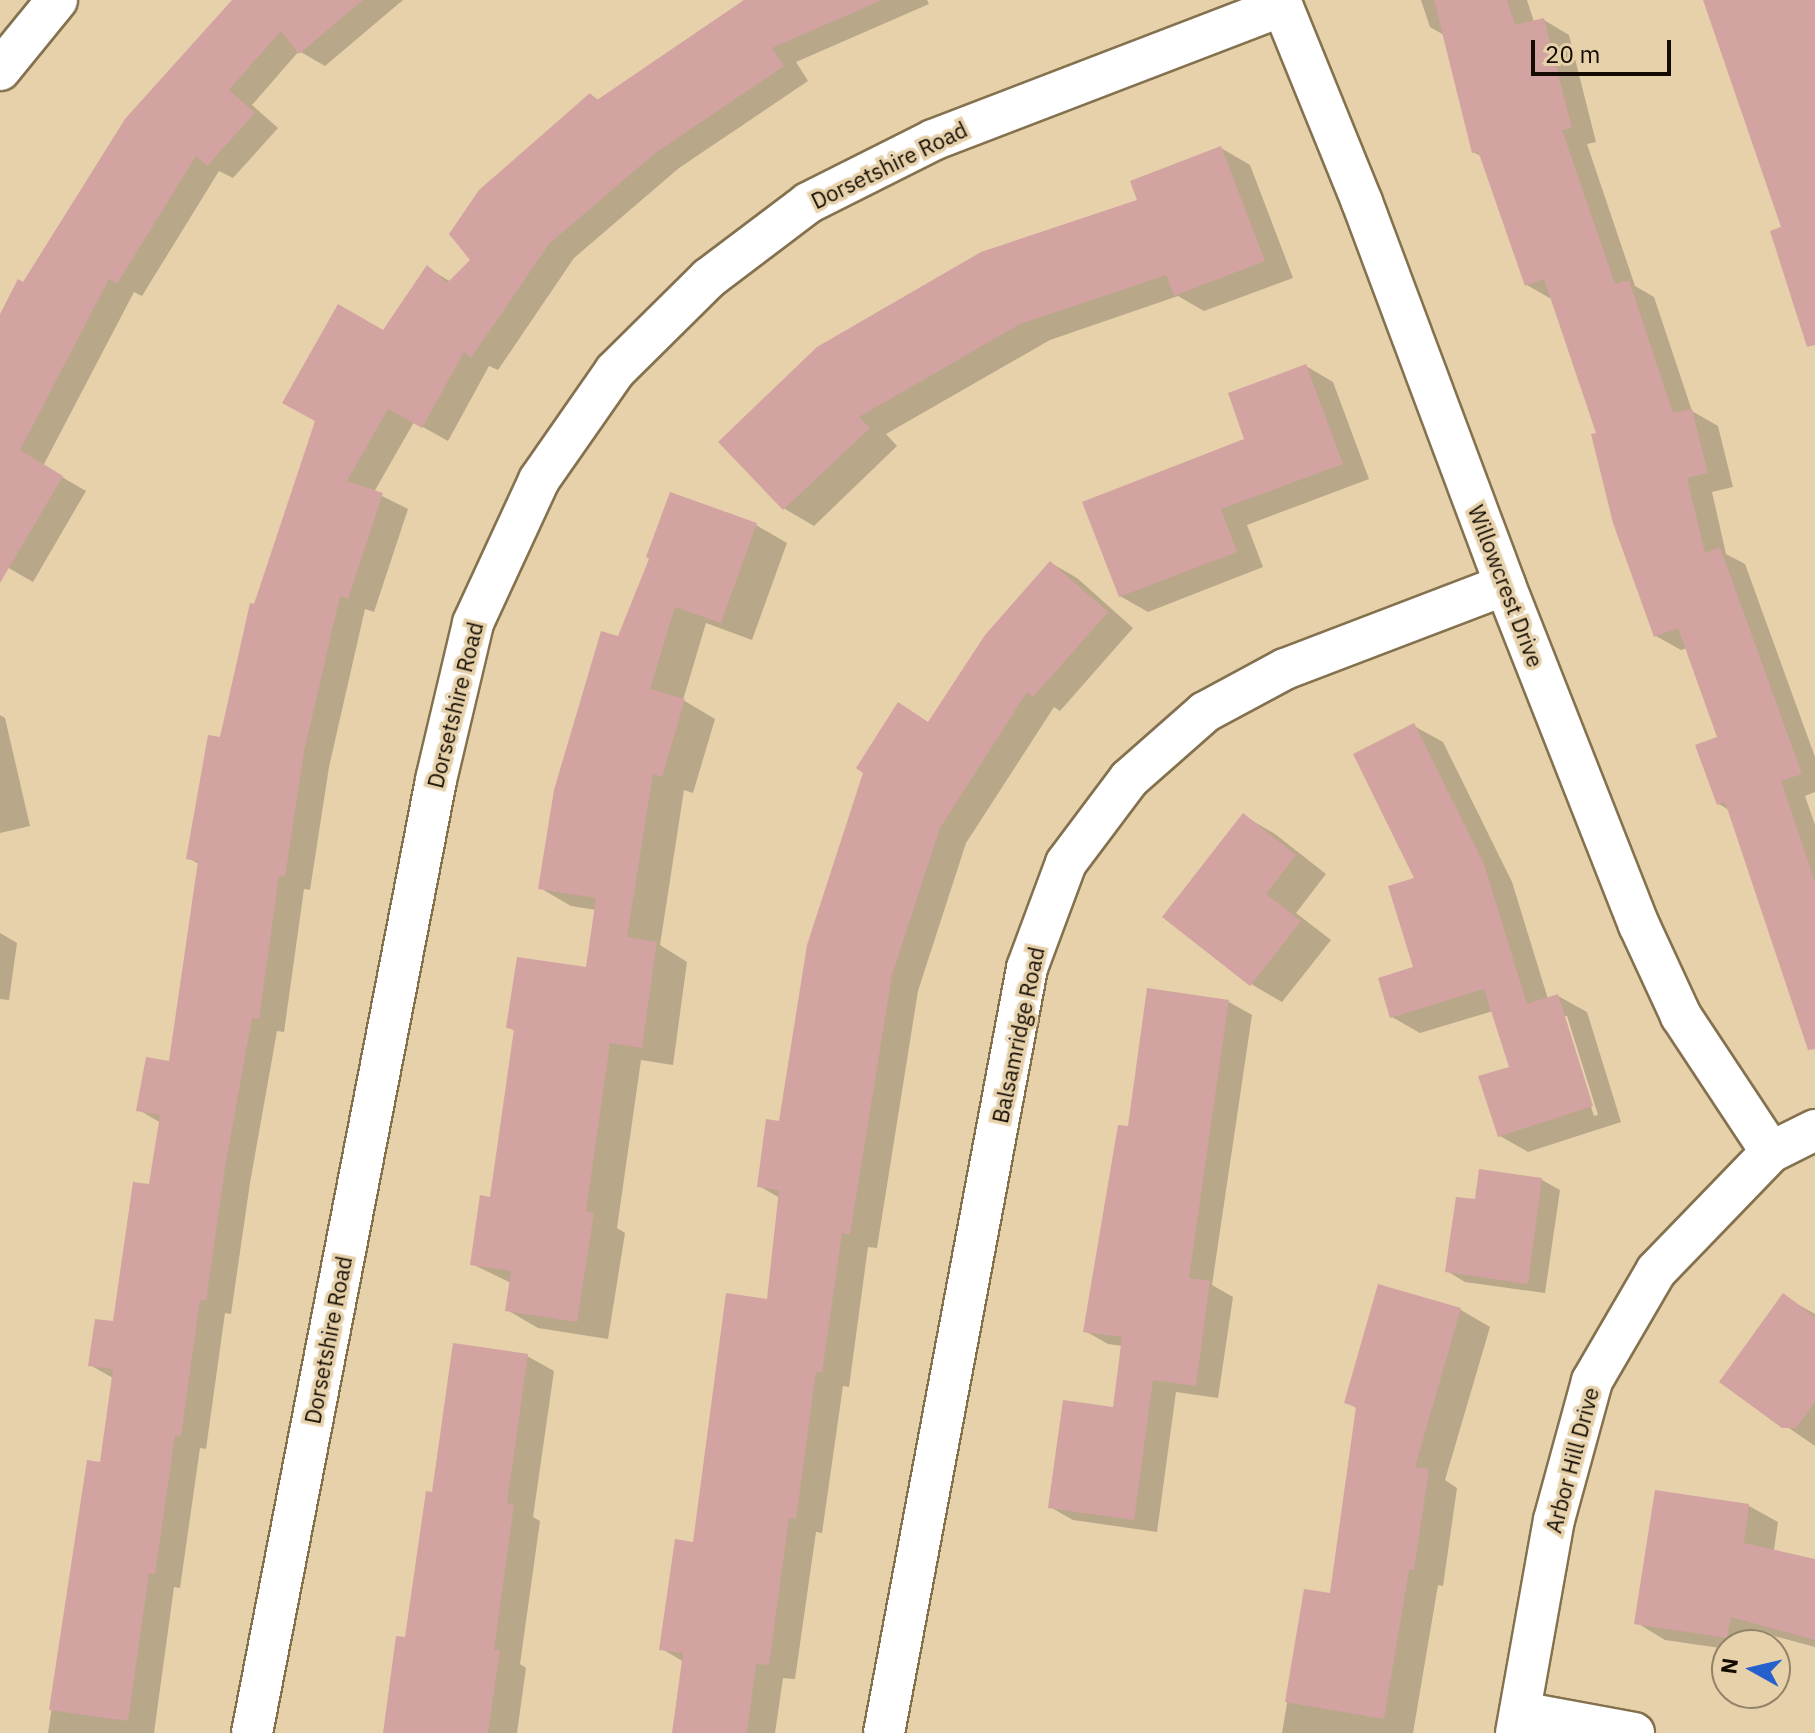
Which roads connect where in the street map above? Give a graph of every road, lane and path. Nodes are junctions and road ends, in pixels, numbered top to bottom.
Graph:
1 (57, 0) edge
2 (1281, 3) edge
3 (0, 70) edge
4 (1505, 585) junction
5 (1815, 1130) edge
6 (1771, 1152) junction
7 (1518, 1723) edge
8 (252, 1733) edge
9 (884, 1733) edge
10 (1634, 1733) edge

1 - 3 street
2 - 4 street, Willowcrest Drive
2 - 8 street, Dorsetshire Road
4 - 6 street, Willowcrest Drive
4 - 9 street, Balsamridge Road
5 - 6 street, Arbor Hill Drive
6 - 7 street, Arbor Hill Drive
7 - 10 street

